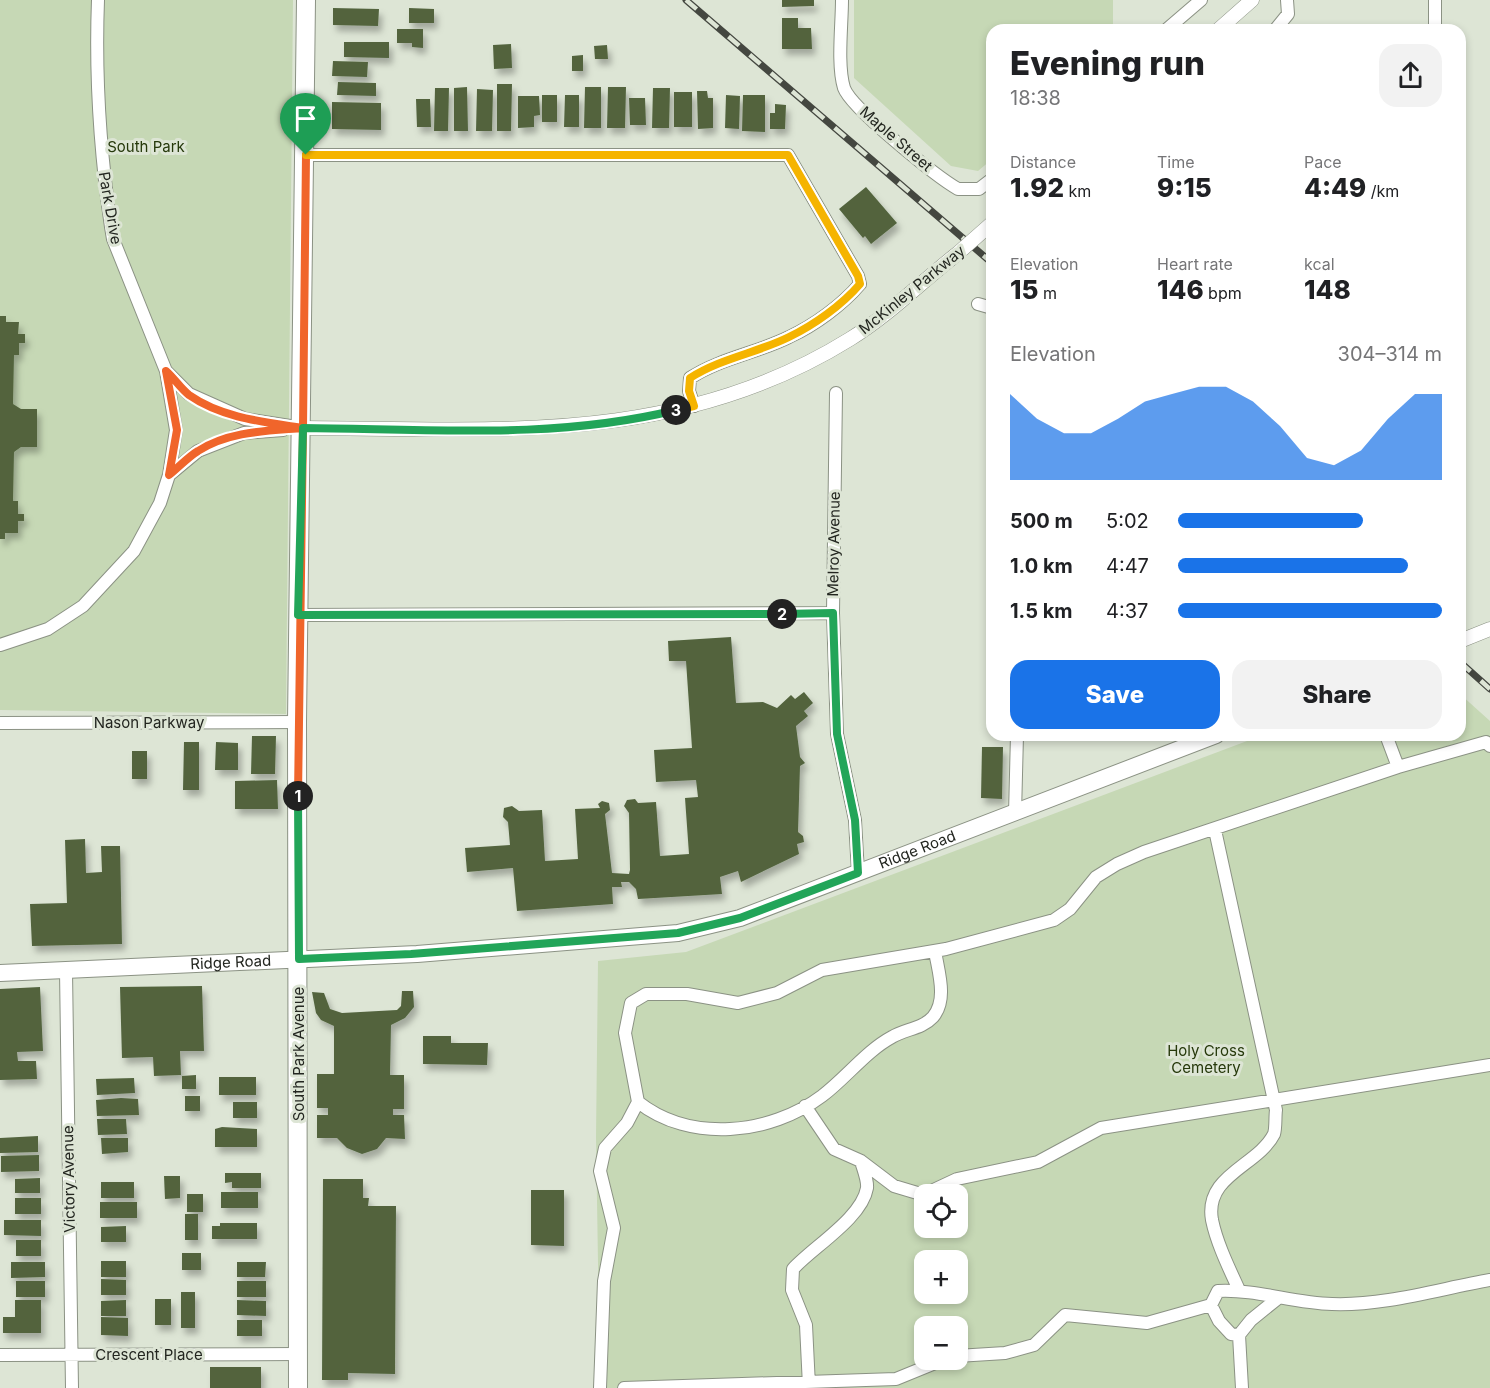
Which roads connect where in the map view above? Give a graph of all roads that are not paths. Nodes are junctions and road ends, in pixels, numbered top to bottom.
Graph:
1 (98, 0) edge
2 (306, 0) edge
3 (842, 0) edge
4 (1201, 0) edge
5 (1252, 0) edge
6 (1287, 0) edge
7 (1435, 0) edge
8 (1173, 24) edge
9 (1225, 24) edge
10 (1280, 24) edge
11 (1435, 24) edge
12 (306, 155) junction
13 (986, 184) edge
14 (986, 228) edge
15 (978, 304) dead end
16 (986, 306) edge
17 (166, 371) junction
18 (836, 393) dead end
19 (694, 406) junction
20 (303, 428) junction
21 (169, 475) junction
22 (833, 613) junction
23 (298, 615) junction
24 (1490, 629) edge
25 (1466, 639) edge
26 (0, 645) edge
27 (297, 722) junction
28 (0, 723) edge
29 (1017, 741) edge
30 (1201, 741) edge
31 (1388, 741) edge
32 (1490, 746) edge
33 (1398, 767) junction
34 (1015, 814) junction
35 (1215, 830) junction
36 (858, 873) junction
37 (934, 951) junction
38 (299, 959) junction
39 (66, 971) junction
40 (0, 973) edge
41 (1490, 1065) edge
42 (1273, 1100) junction
43 (638, 1102) junction
44 (805, 1106) junction
45 (861, 1161) junction
46 (946, 1184) edge
47 (914, 1191) edge
48 (1228, 1266) junction
49 (1490, 1280) edge
50 (1239, 1290) junction
51 (1218, 1291) junction
52 (1277, 1299) junction
53 (1211, 1305) junction
54 (1239, 1335) junction
55 (297, 1354) junction
56 (0, 1355) edge
57 (968, 1355) edge
58 (72, 1356) junction
59 (917, 1370) edge
60 (809, 1384) edge
61 (72, 1388) edge
62 (298, 1388) edge
63 (600, 1388) edge
64 (624, 1388) edge
65 (1242, 1388) edge

1 - 17 street, Park Drive
2 - 12 main road, South Park Avenue
3 - 13 street, Maple Street
4 - 8 street
5 - 9 street
6 - 10 street
7 - 11 street
12 - 19 street
12 - 20 main road, South Park Avenue
14 - 19 street, McKinley Parkway, bridge
15 - 16 street
17 - 20 street, Park Drive
17 - 21 street, Park Drive
18 - 22 street, Melroy Avenue
19 - 20 street, McKinley Parkway
20 - 21 street
20 - 23 main road, South Park Avenue
21 - 26 street, Park Drive
22 - 23 street
22 - 36 street, Melroy Avenue
23 - 27 main road, South Park Avenue
24 - 25 street
27 - 28 street, Nason Parkway
27 - 38 main road, South Park Avenue
29 - 34 street
30 - 34 main road, Ridge Road
31 - 33 street
32 - 33 street
33 - 35 street
34 - 36 main road, Ridge Road
35 - 37 street
35 - 42 street
36 - 38 main road, Ridge Road
37 - 43 street
37 - 44 street
38 - 39 main road, Ridge Road
38 - 55 main road, South Park Avenue
39 - 40 main road, Ridge Road
39 - 58 street, Victory Avenue
41 - 42 street
42 - 46 street
42 - 48 street
43 - 44 street
43 - 63 street
44 - 45 street
45 - 47 street
45 - 60 street
48 - 50 street
48 - 51 street
49 - 52 street
50 - 51 street
50 - 52 street
51 - 53 street
52 - 54 street
53 - 54 street
53 - 57 street
54 - 65 street
55 - 58 street, Crescent Place
55 - 62 main road, South Park Avenue
56 - 58 street, Crescent Place
58 - 61 street, Victory Avenue
59 - 60 street
60 - 64 street

